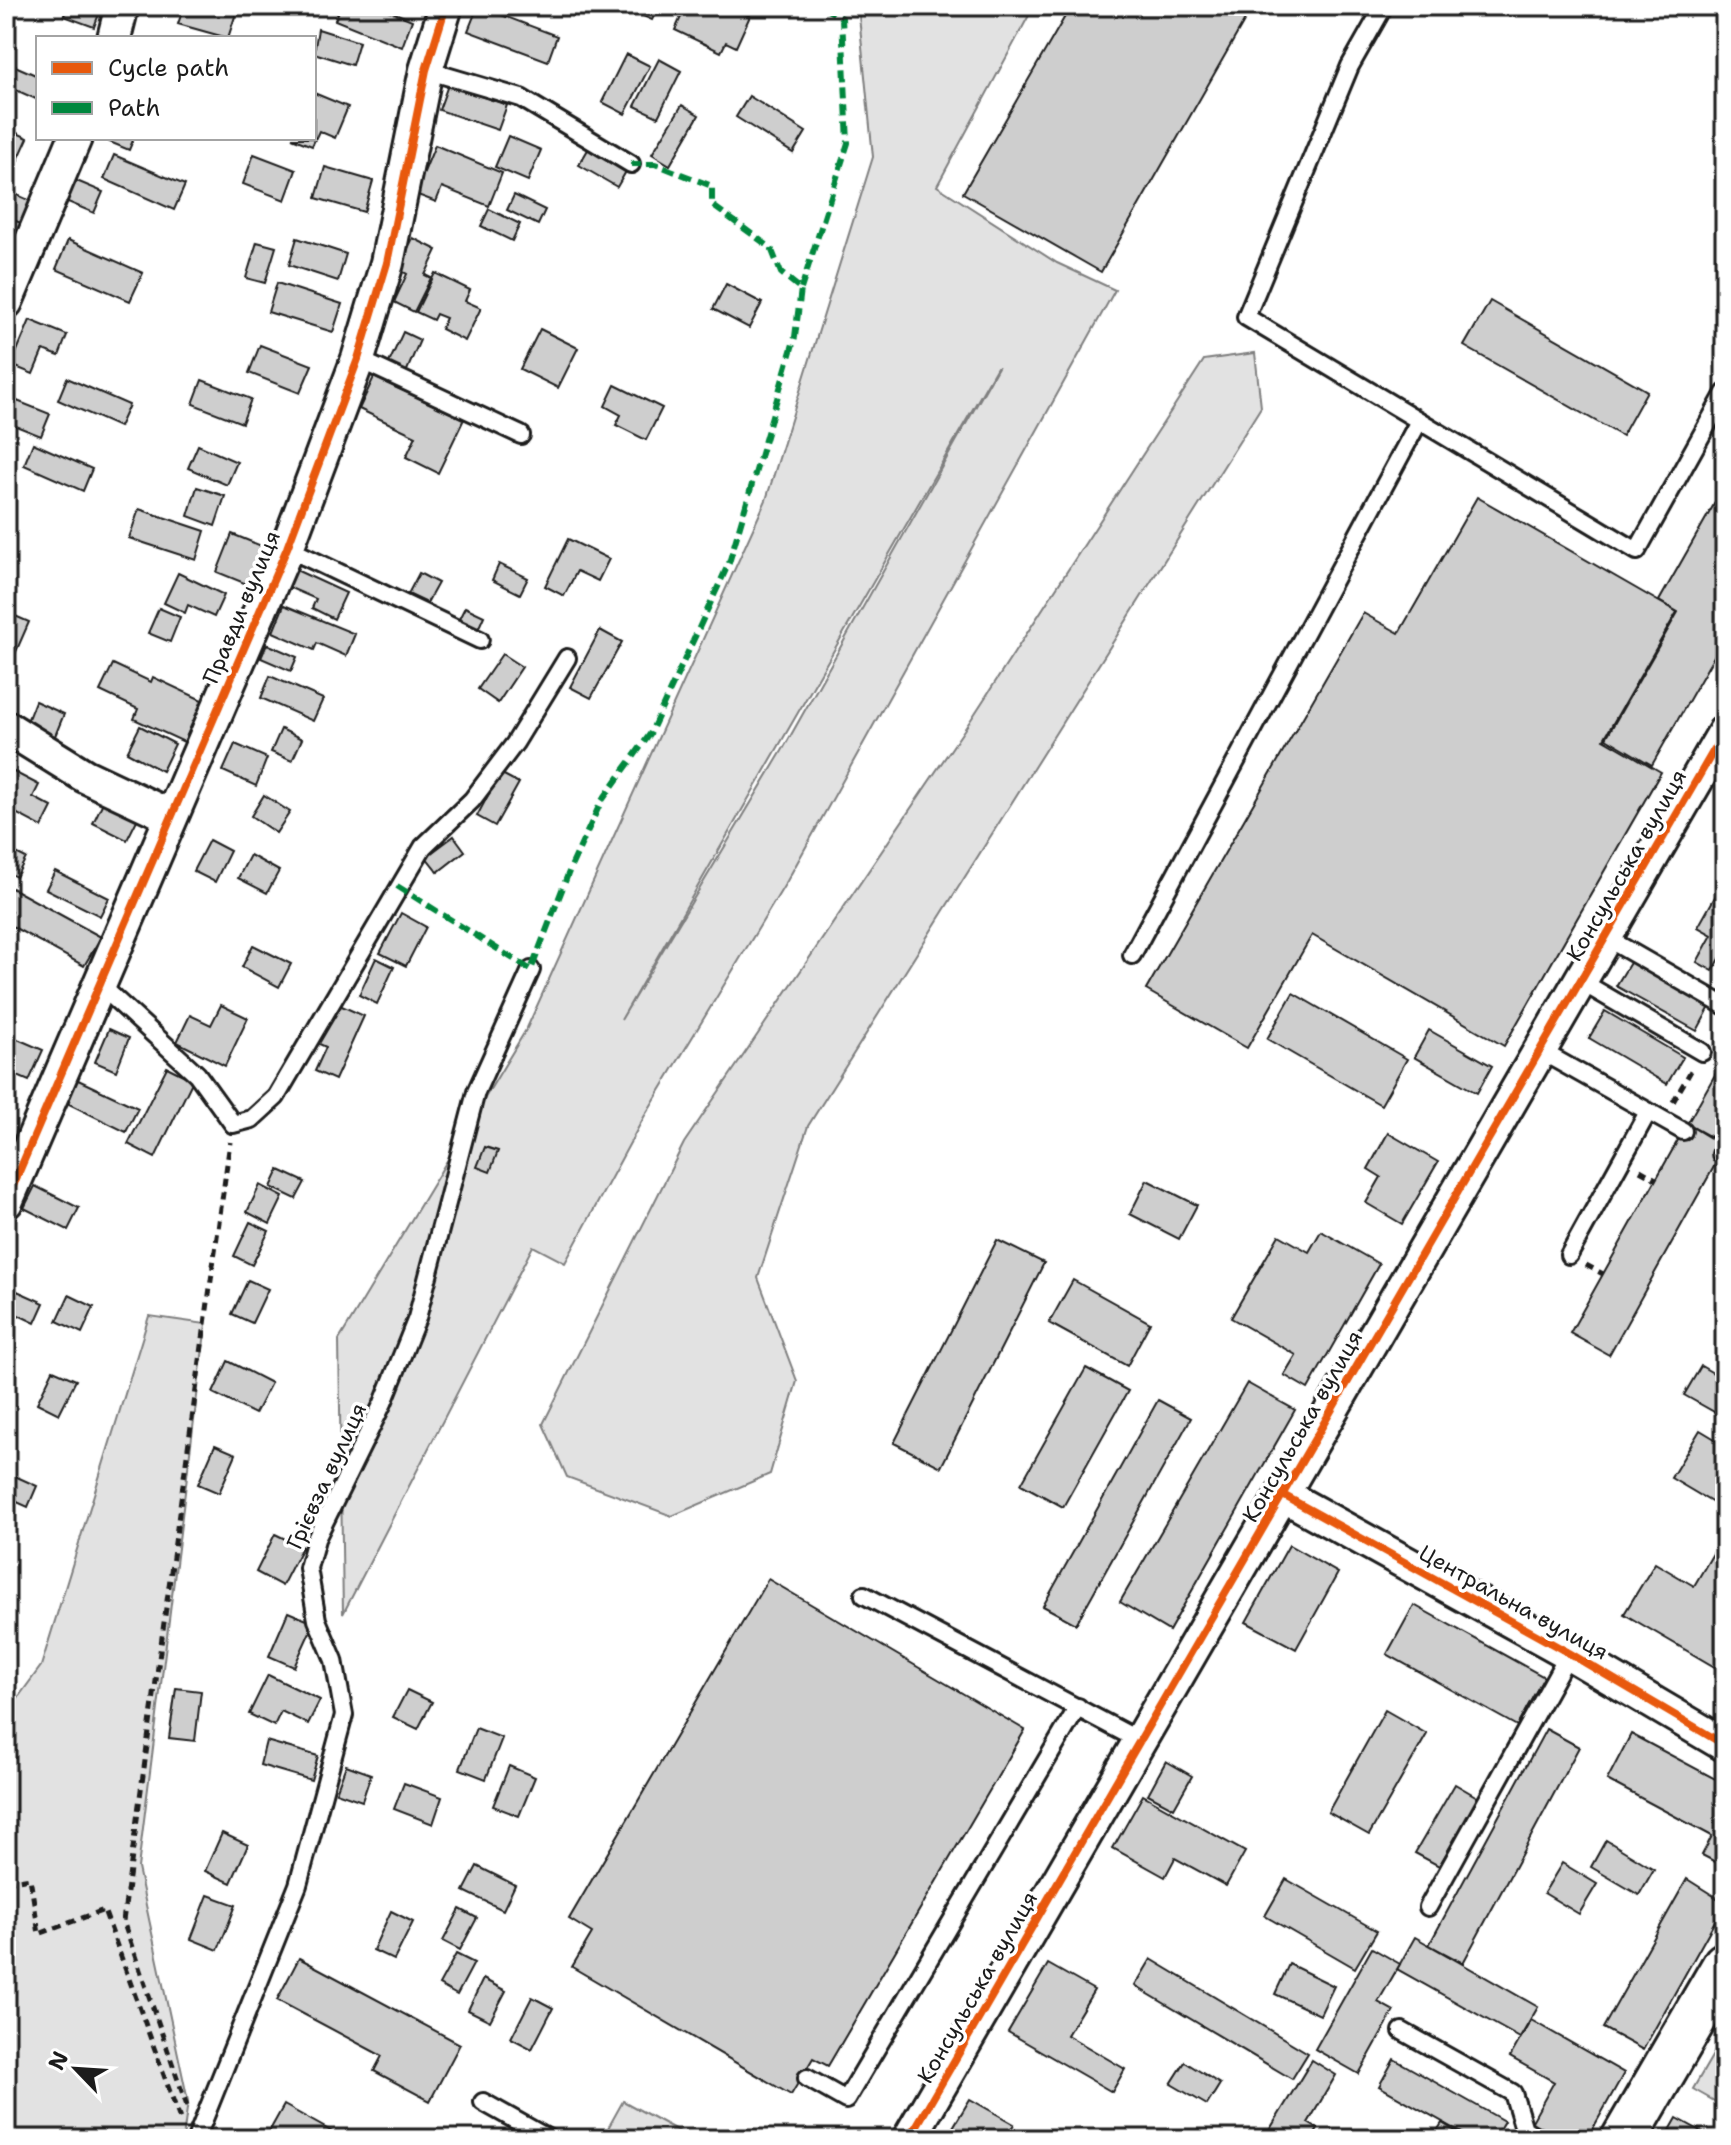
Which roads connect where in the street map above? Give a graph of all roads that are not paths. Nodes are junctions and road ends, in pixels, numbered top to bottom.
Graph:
1 (122, 6) edge
2 (446, 6) edge
3 (1384, 6) edge
4 (114, 36) edge
5 (426, 70) junction
6 (74, 140) edge
7 (631, 164) dead end
8 (6, 302) edge
9 (358, 359) junction
10 (1725, 393) edge
11 (1419, 421) junction
12 (521, 435) dead end
13 (287, 548) junction
14 (480, 640) dead end
15 (567, 658) dead end
16 (6, 727) edge
17 (1725, 731) edge
18 (170, 816) junction
19 (1605, 937) junction
20 (1132, 955) dead end
21 (531, 970) dead end
22 (1580, 981) junction
23 (100, 985) junction
24 (1725, 1006) edge
25 (1539, 1050) junction
26 (1702, 1052) dead end
27 (1648, 1112) junction
28 (1683, 1131) dead end
29 (6, 1202) edge
30 (1569, 1255) dead end
31 (1283, 1495) junction
32 (864, 1595) dead end
33 (1569, 1653) junction
34 (1078, 1707) junction
35 (1140, 1741) junction
36 (1725, 1745) edge
37 (1428, 1907) dead end
38 (1725, 1965) edge
39 (1402, 2031) dead end
40 (807, 2078) dead end
41 (483, 2102) dead end
42 (192, 2133) edge
43 (549, 2139) edge
44 (909, 2139) edge
45 (1541, 2139) edge
46 (1624, 2139) edge

1 - 4 street
2 - 5 street, Правди вулиця
3 - 11 lane
5 - 7 lane
5 - 9 street, Правди вулиця
6 - 8 street
9 - 12 lane
9 - 13 street, Правди вулиця
10 - 11 lane
11 - 20 lane
13 - 14 lane
13 - 18 street, Правди вулиця
15 - 23 lane
16 - 18 street
17 - 19 street, Консульська вулиця
18 - 23 street, Правди вулиця
19 - 22 street, Консульська вулиця
19 - 24 lane
21 - 42 lane, Грієвза вулиця
22 - 25 street, Консульська вулиця
22 - 26 lane
23 - 29 street, Правди вулиця
25 - 27 lane
25 - 31 street, Консульська вулиця
27 - 28 lane
27 - 30 lane
31 - 33 street, Центральна вулиця
31 - 35 street, Консульська вулиця
32 - 34 lane
33 - 36 street, Центральна вулиця
33 - 37 lane
34 - 35 lane
34 - 40 lane
35 - 44 street, Консульська вулиця
38 - 46 main road
39 - 45 lane
41 - 43 lane

